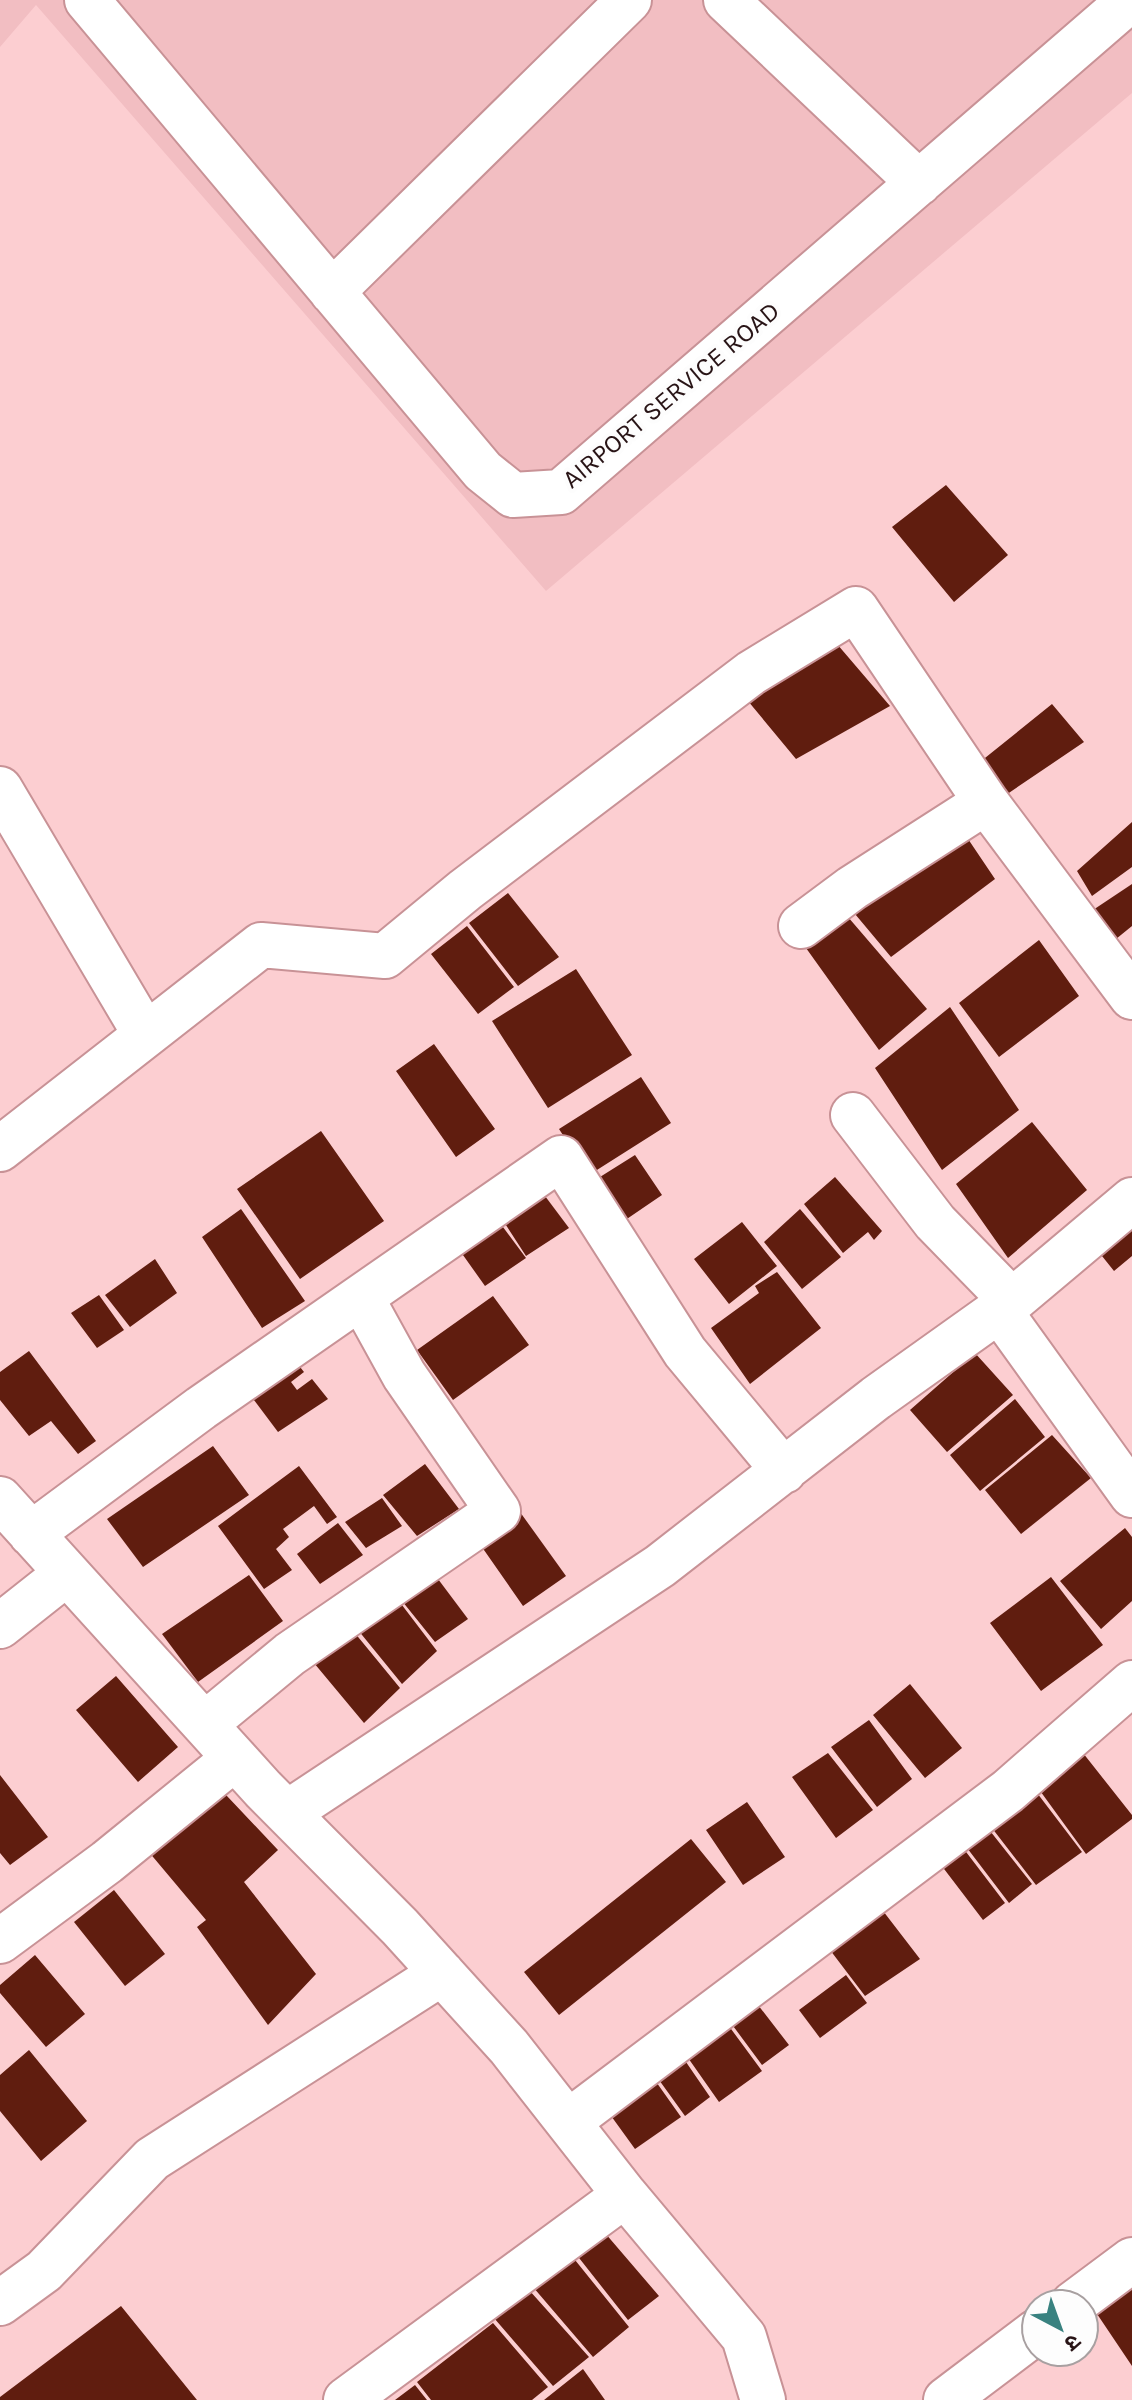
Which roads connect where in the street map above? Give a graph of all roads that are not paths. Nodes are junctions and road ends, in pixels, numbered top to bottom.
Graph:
1 (87, 0) edge
2 (629, 0) edge
3 (726, 0) edge
4 (1130, 0) edge
5 (919, 183) junction
6 (332, 292) junction
7 (0, 789) edge
8 (986, 802) junction
9 (801, 926) dead end
10 (1132, 997) edge
11 (145, 1034) junction
12 (853, 1115) dead end
13 (0, 1149) edge
14 (1132, 1200) edge
15 (361, 1297) junction
16 (1006, 1305) junction
17 (784, 1471) junction
18 (1132, 1495) edge
19 (0, 1499) edge
20 (31, 1534) junction
21 (67, 1573) junction
22 (0, 1626) edge
23 (1132, 1683) edge
24 (205, 1724) junction
25 (235, 1758) junction
26 (287, 1813) junction
27 (0, 1941) edge
28 (442, 1973) junction
29 (568, 2122) junction
30 (625, 2195) junction
31 (1132, 2260) edge
32 (1094, 2288) edge
33 (0, 2303) edge
34 (1020, 2344) edge
35 (346, 2400) edge
36 (763, 2400) edge
37 (946, 2400) edge

1 - 6 street, AIRPORT SERVICE ROAD
2 - 6 street
3 - 5 street
4 - 5 street, AIRPORT SERVICE ROAD
5 - 6 street, AIRPORT SERVICE ROAD
7 - 11 street
8 - 9 street
8 - 10 street
8 - 11 street
11 - 13 street
12 - 16 street
14 - 16 street
15 - 17 street
15 - 20 street
15 - 24 street
16 - 17 street
16 - 18 street
17 - 26 street
19 - 20 street
20 - 21 street
21 - 22 street
21 - 24 street
23 - 29 street
24 - 25 street
25 - 26 street
25 - 27 street
26 - 28 street
28 - 29 street
28 - 33 street
29 - 30 street
30 - 35 street
30 - 36 street
31 - 32 street
34 - 37 street

